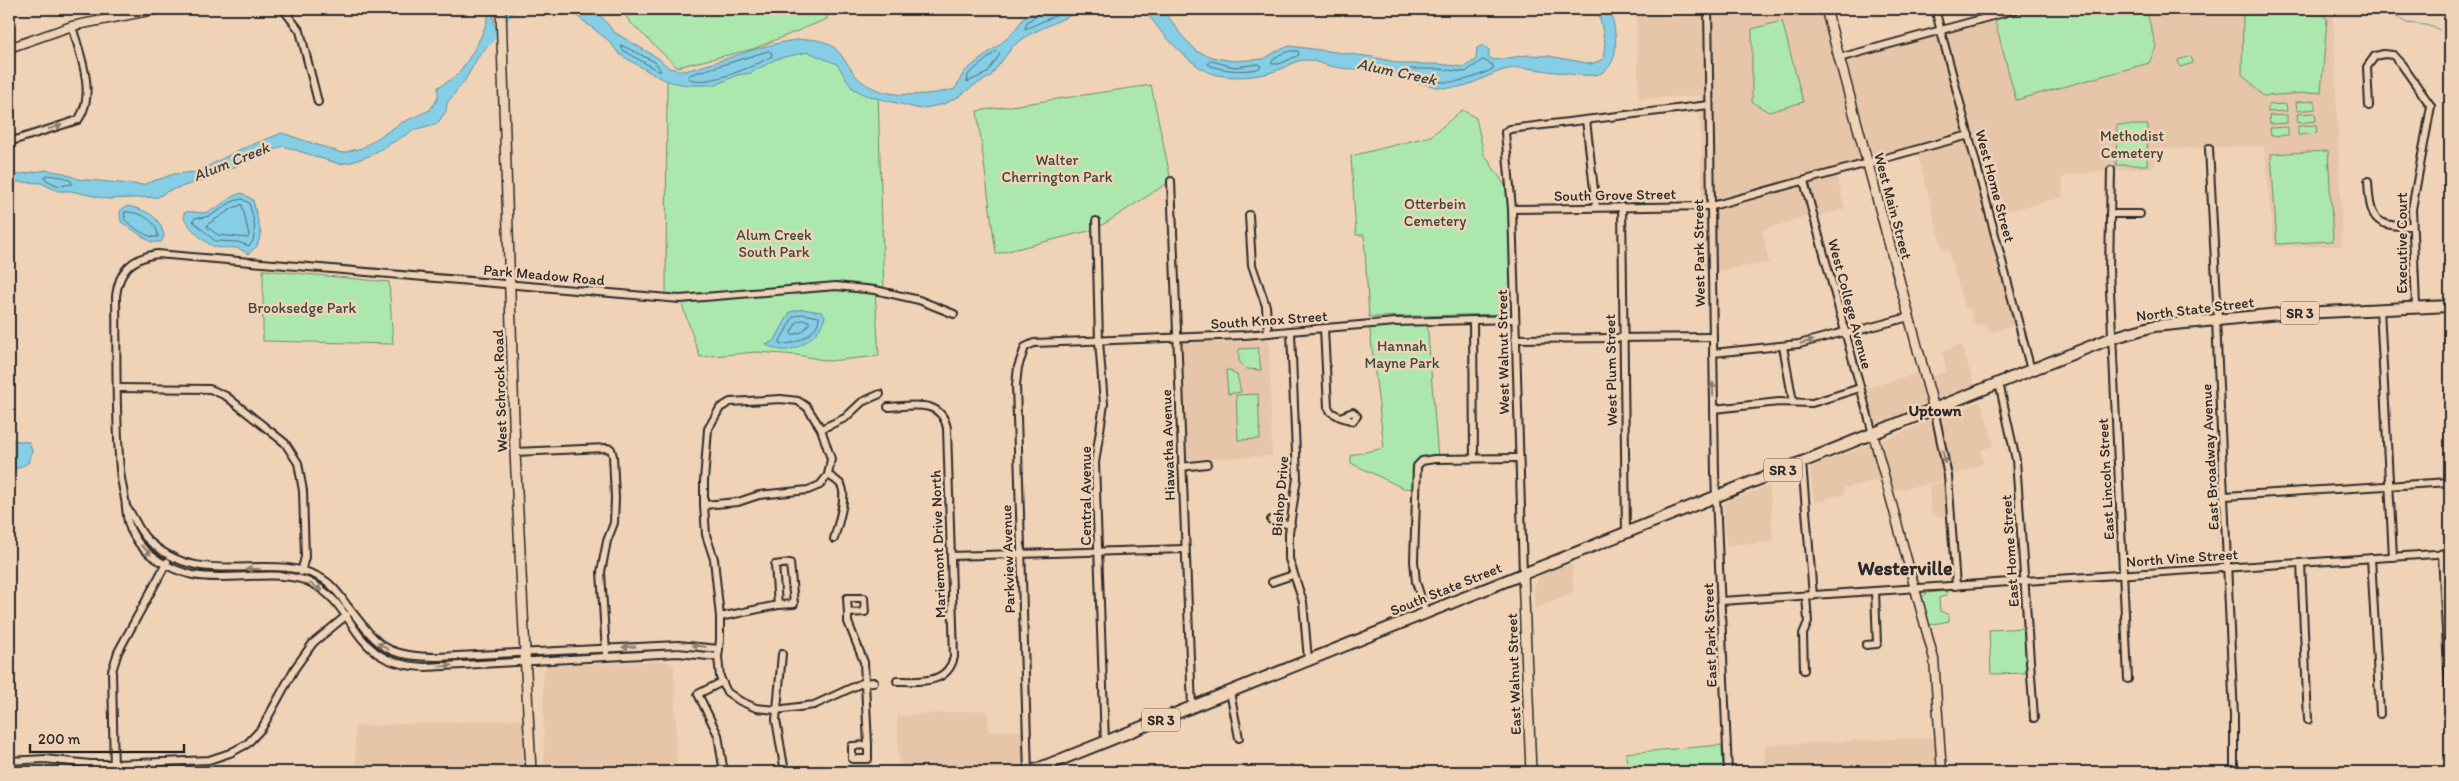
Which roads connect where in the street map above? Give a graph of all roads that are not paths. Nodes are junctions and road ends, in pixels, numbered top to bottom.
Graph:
1 (159, 9) edge
2 (283, 9) edge
3 (501, 9) edge
4 (1708, 9) edge
5 (1826, 9) edge
6 (1935, 9) edge
7 (2018, 9) edge
8 (132, 11) edge
9 (72, 26) junction
10 (1941, 30) junction
11 (9, 48) edge
12 (1839, 58) junction
13 (318, 102) dead end
14 (1709, 105) junction
15 (2370, 106) dead end
16 (1586, 120) junction
17 (1969, 135) junction
18 (9, 142) edge
19 (2209, 148) dead end
20 (1868, 163) junction
21 (2111, 170) dead end
22 (1171, 180) dead end
23 (1804, 181) junction
24 (2368, 181) dead end
25 (1712, 206) junction
26 (1622, 207) junction
27 (1512, 208) junction
28 (1596, 208) junction
29 (2110, 214) junction
30 (2140, 214) dead end
31 (1249, 216) dead end
32 (1096, 221) dead end
33 (2412, 226) junction
34 (510, 285) junction
35 (2416, 306) junction
36 (2450, 306) edge
37 (2380, 308) junction
38 (954, 314) dead end
39 (1909, 317) junction
40 (1515, 319) junction
41 (2217, 319) junction
42 (1473, 320) junction
43 (1324, 329) junction
44 (1291, 332) junction
45 (1268, 333) junction
46 (1845, 333) junction
47 (1712, 336) junction
48 (1177, 338) junction
49 (1623, 338) junction
50 (2112, 338) junction
51 (1515, 340) junction
52 (1099, 341) junction
53 (1025, 346) joint
54 (1783, 346) junction
55 (1713, 353) junction
56 (2032, 370) junction
57 (1999, 383) junction
58 (118, 388) junction
59 (1860, 388) junction
60 (880, 394) dead end
61 (1793, 402) junction
62 (888, 407) dead end
63 (1714, 409) junction
64 (1934, 409) junction
65 (1340, 417) dead end
66 (821, 429) junction
67 (1873, 434) junction
68 (516, 452) junction
69 (1474, 458) junction
70 (1518, 458) junction
71 (1802, 462) junction
72 (1207, 464) dead end
73 (1181, 467) junction
74 (828, 475) junction
75 (2450, 482) edge
76 (2389, 486) junction
77 (2225, 496) junction
78 (1716, 497) junction
79 (704, 505) junction
80 (126, 507) junction
81 (1271, 520) dead end
82 (1291, 525) junction
83 (1626, 533) junction
84 (834, 539) dead end
85 (1185, 549) junction
86 (1098, 552) junction
87 (2450, 553) edge
88 (1021, 554) junction
89 (2442, 554) junction
90 (170, 556) junction
91 (951, 556) junction
92 (2393, 557) junction
93 (2371, 558) junction
94 (2300, 563) junction
95 (166, 564) junction
96 (2228, 567) junction
97 (302, 570) junction
98 (1523, 574) junction
99 (1293, 575) junction
100 (2123, 575) junction
101 (299, 578) junction
102 (2024, 581) junction
103 (1272, 582) dead end
104 (1956, 586) junction
105 (1916, 588) junction
106 (1875, 591) junction
107 (1810, 596) junction
108 (1721, 601) junction
109 (778, 605) junction
110 (352, 611) junction
111 (848, 613) dead end
112 (1426, 613) junction
113 (345, 616) junction
114 (720, 617) junction
115 (1866, 645) dead end
116 (606, 648) junction
117 (719, 648) junction
118 (782, 654) dead end
119 (526, 656) junction
120 (606, 656) junction
121 (718, 657) junction
122 (1308, 660) junction
123 (1804, 670) dead end
124 (2128, 679) dead end
125 (897, 681) dead end
126 (722, 682) junction
127 (866, 682) junction
128 (874, 682) dead end
129 (1230, 692) junction
130 (2450, 706) edge
131 (1192, 708) junction
132 (776, 710) junction
133 (2380, 714) dead end
134 (2034, 718) dead end
135 (2308, 720) dead end
136 (1239, 738) dead end
137 (1105, 742) junction
138 (868, 745) dead end
139 (9, 761) edge
140 (114, 764) junction
141 (723, 767) dead end
142 (114, 772) edge
143 (530, 772) edge
144 (785, 772) edge
145 (1029, 772) edge
146 (1531, 772) edge
147 (1728, 772) edge
148 (1942, 772) edge
149 (2234, 772) edge

1 - 8 street
2 - 13 street
3 - 34 main road, West Schrock Road
4 - 14 street, West Park Street
5 - 12 main road, West Main Street
6 - 10 street, West Home Street
7 - 10 street
8 - 9 street
9 - 11 street
18 -> 9 street
10 - 12 street
10 - 17 street, West Home Street
12 - 20 main road, West Main Street
14 - 16 street
14 - 25 street, West Park Street
15 - 33 street, Executive Court
16 - 27 street, West Walnut Street
16 - 28 street
17 - 20 street, South Grove Street
17 - 56 street, West Home Street
19 - 41 street, East Broadway Avenue
20 - 23 street, South Grove Street
20 - 39 main road, West Main Street
21 - 29 street, East Lincoln Street
22 - 48 street, Hiawatha Avenue
23 - 25 street, South Grove Street
23 - 46 street, West College Avenue
24 - 33 street
25 - 26 street, South Grove Street
25 - 47 street, West Park Street
26 - 28 street, South Grove Street
26 - 49 street, West Plum Street
27 - 28 street, South Grove Street
27 - 40 street, West Walnut Street
29 - 30 street
29 - 50 street, East Lincoln Street
31 - 45 street
32 - 52 street, Central Avenue
33 - 35 street, Executive Court
34 - 38 street, Park Meadow Road
34 - 58 street, Park Meadow Road
34 - 68 main road, West Schrock Road
35 - 36 main road, North State Street / SR 3
35 - 37 main road, North State Street / SR 3
37 - 41 main road, North State Street / SR 3
37 - 76 street
39 - 46 street
39 - 64 main road, West Main Street
40 - 42 street, South Knox Street
40 - 51 street, West Walnut Street
41 - 50 main road, North State Street / SR 3
41 - 77 street, East Broadway Avenue
42 - 43 street, South Knox Street
42 - 69 street
43 - 44 street, South Knox Street
43 - 65 street
44 - 45 street, South Knox Street
44 - 82 street, Bishop Drive
45 - 48 street, South Knox Street
54 -> 46 street
46 - 59 street, West College Avenue
47 - 49 street
47 - 55 street, West Park Street
48 - 52 street, South Knox Street
48 - 73 street, Hiawatha Avenue
49 - 51 street
49 - 83 street, West Plum Street
50 - 56 main road, North State Street / SR 3
50 - 100 street, East Lincoln Street
51 - 70 street, West Walnut Street
52 - 53 street, South Knox Street
52 - 86 street, Central Avenue
53 - 88 street, Parkview Avenue
54 - 55 street
54 - 61 street
63 -> 55 street, West Park Street
56 - 57 main road, North State Street / SR 3
57 - 64 main road, North State Street / SR 3
57 - 102 street, East Home Street
58 - 80 street
58 - 97 street
59 - 61 street
59 - 67 street, West College Avenue
60 - 66 street
61 - 63 street
62 - 91 street, Mariemont Drive North
63 - 78 street, West Park Street
64 - 67 main road, North State Street / SR 3
64 -> 104 street
66 - 74 street
66 - 79 street
67 - 71 main road, South State Street / SR 3
67 - 105 street
68 - 116 street
68 - 119 main road, West Schrock Road
69 - 70 street
69 - 112 street
70 - 98 street, West Walnut Street
71 - 78 main road, South State Street / SR 3
71 - 107 street
72 - 73 street
73 - 85 street, Hiawatha Avenue
74 - 79 street
74 - 84 street
75 - 76 street
76 - 77 street
76 - 92 street
77 - 96 street, East Broadway Avenue
78 - 83 main road, South State Street / SR 3
78 - 108 street, East Park Street
79 - 114 street
80 - 90 street
80 -> 95 street
81 - 82 street
82 - 99 street, Bishop Drive
83 - 98 main road, South State Street / SR 3
85 - 86 street
85 - 131 street, Hiawatha Avenue
86 - 88 street
86 - 137 street, Central Avenue
87 - 89 street, North Vine Street
88 - 91 street
88 - 145 street, Parkview Avenue
89 - 92 street, North Vine Street
89 - 130 street
90 - 95 street
97 -> 90 street
91 - 125 street, Mariemont Drive North
92 - 93 street, North Vine Street
93 - 94 street, North Vine Street
93 - 133 street
94 - 96 street, North Vine Street
94 - 135 street
95 - 101 street
95 - 140 street
96 - 100 street, North Vine Street
96 - 149 street, East Broadway Avenue
97 - 101 street
97 - 110 street
98 - 112 main road, South State Street / SR 3
98 - 146 main road, East Walnut Street
99 - 103 street
99 - 122 street, Bishop Drive
100 - 102 street, North Vine Street
100 - 124 street, East Lincoln Street
101 -> 113 street
102 - 104 street, North Vine Street
102 - 134 street, East Home Street
104 - 105 street, North Vine Street
105 - 106 street, North Vine Street
105 - 148 street
106 - 107 street, North Vine Street
106 - 115 street
107 - 108 street, North Vine Street
107 - 123 street
108 - 147 street, East Park Street
109 - 109 street
109 - 114 street
110 - 113 street
119 -> 110 street
111 - 127 street
112 - 122 main road, South State Street / SR 3
113 -> 119 street
113 - 140 street
114 - 117 street
117 -> 116 street
116 - 119 street
116 - 120 street
117 - 121 street
118 - 132 street
119 - 120 street
119 - 143 main road, West Schrock Road
120 - 121 street
121 - 126 street
122 - 129 main road, South State Street / SR 3
126 - 132 street
126 - 141 street
127 - 128 street
127 - 132 street
127 - 138 street
129 - 131 main road, South State Street / SR 3
129 - 136 street
131 - 137 main road, South State Street / SR 3
132 - 144 street
137 - 145 main road, South State Street / SR 3
139 - 140 street
140 - 142 street

